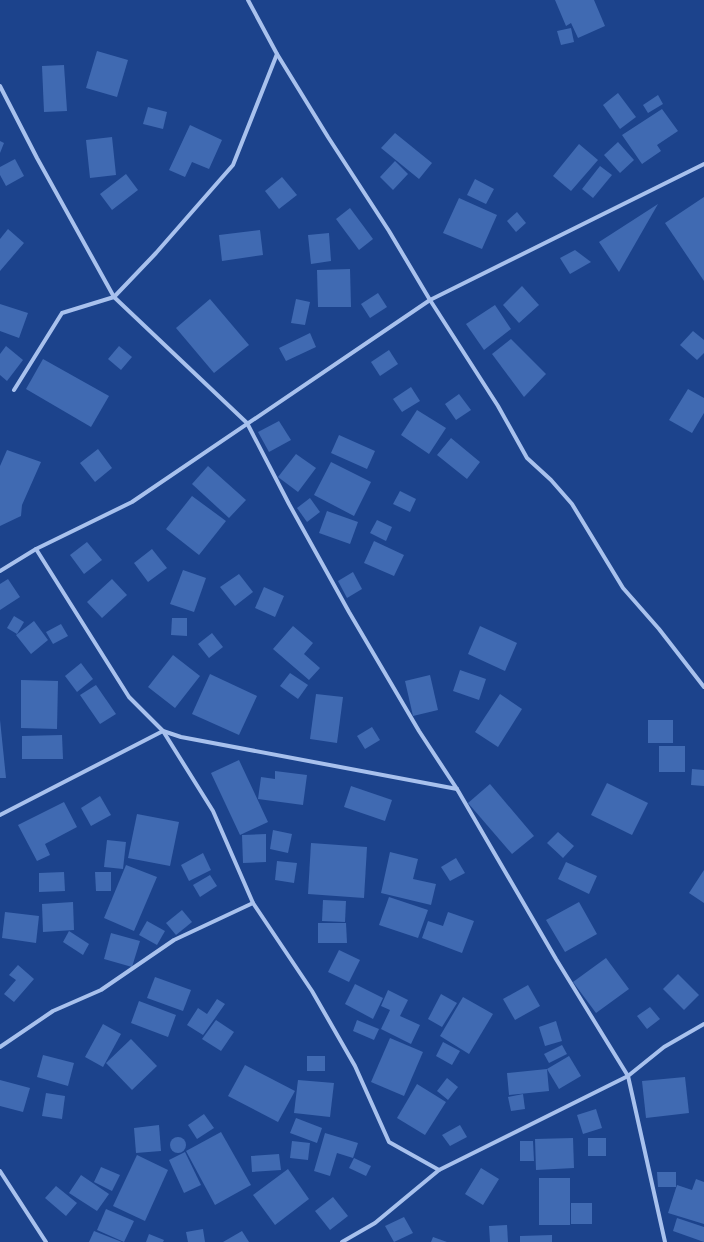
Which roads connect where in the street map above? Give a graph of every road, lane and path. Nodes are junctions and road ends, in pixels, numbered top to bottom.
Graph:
1 (248, 0) edge
2 (277, 54) junction
3 (0, 86) edge
4 (704, 164) edge
5 (114, 297) junction
6 (430, 300) junction
7 (14, 390) dead end
8 (247, 423) junction
9 (36, 549) junction
10 (0, 571) edge
11 (704, 687) edge
12 (164, 731) junction
13 (457, 789) junction
14 (0, 815) edge
15 (254, 903) junction
16 (704, 1024) edge
17 (0, 1047) edge
18 (628, 1076) junction
19 (439, 1170) junction
20 (0, 1171) edge
21 (46, 1242) edge
22 (342, 1242) edge
23 (665, 1242) edge

1 - 2 street
2 - 5 street
2 - 6 street
3 - 5 street
4 - 6 street
5 - 7 street
5 - 8 street
6 - 8 street
6 - 11 street
8 - 9 street
8 - 13 street
9 - 10 street
9 - 12 street
12 - 13 street
12 - 14 street
12 - 15 street
13 - 18 street
15 - 17 street
15 - 19 street
16 - 18 street
18 - 19 street
18 - 23 street
19 - 22 street
20 - 21 street

